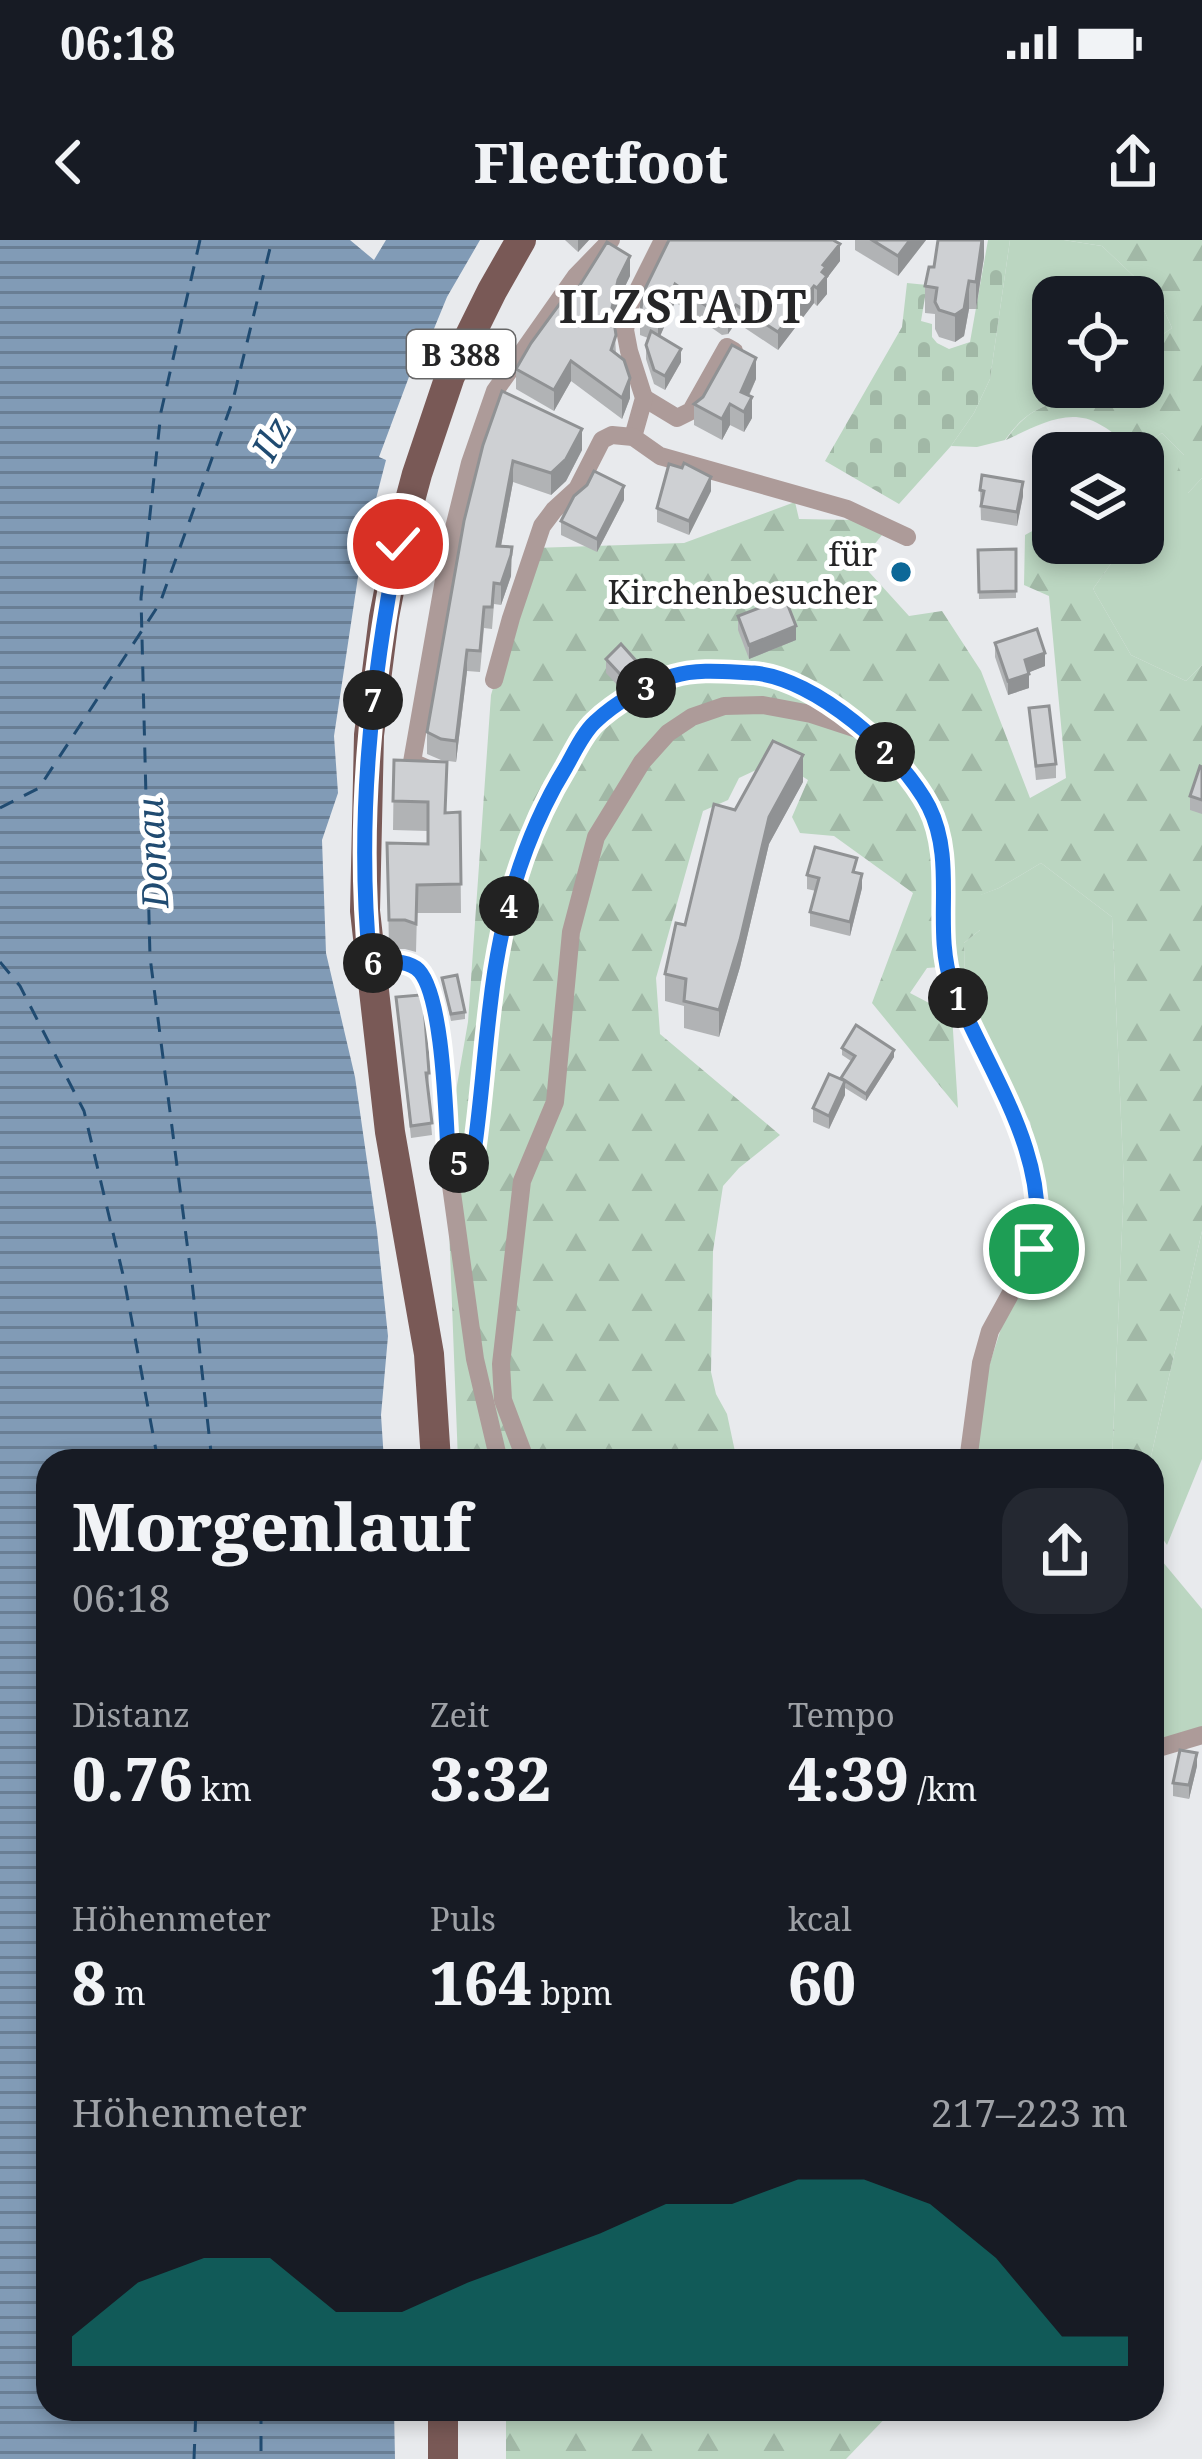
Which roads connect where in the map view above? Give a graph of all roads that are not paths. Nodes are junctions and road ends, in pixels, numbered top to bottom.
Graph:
1 (521, 240) edge
2 (611, 240) edge
3 (663, 240) edge
4 (734, 351) edge
5 (644, 398) junction
6 (633, 437) junction
7 (907, 537) dead end
8 (494, 680) dead end
9 (863, 731) junction
10 (433, 771) edge
11 (370, 963) junction
12 (449, 1171) junction
13 (435, 1449) edge
14 (496, 1449) edge
15 (521, 1449) edge
16 (970, 1449) edge
17 (1202, 1736) edge
18 (1164, 1747) edge
19 (443, 2421) edge
20 (443, 2459) edge

1 - 11 main road, B 388
2 - 10 street
3 - 5 street
4 - 5 street
5 - 6 street
6 - 7 street
6 - 8 street
9 - 12 street
9 - 15 street
9 - 16 street
11 - 12 street
11 - 13 main road, B 388
12 - 14 street
17 - 18 street
19 - 20 main road

